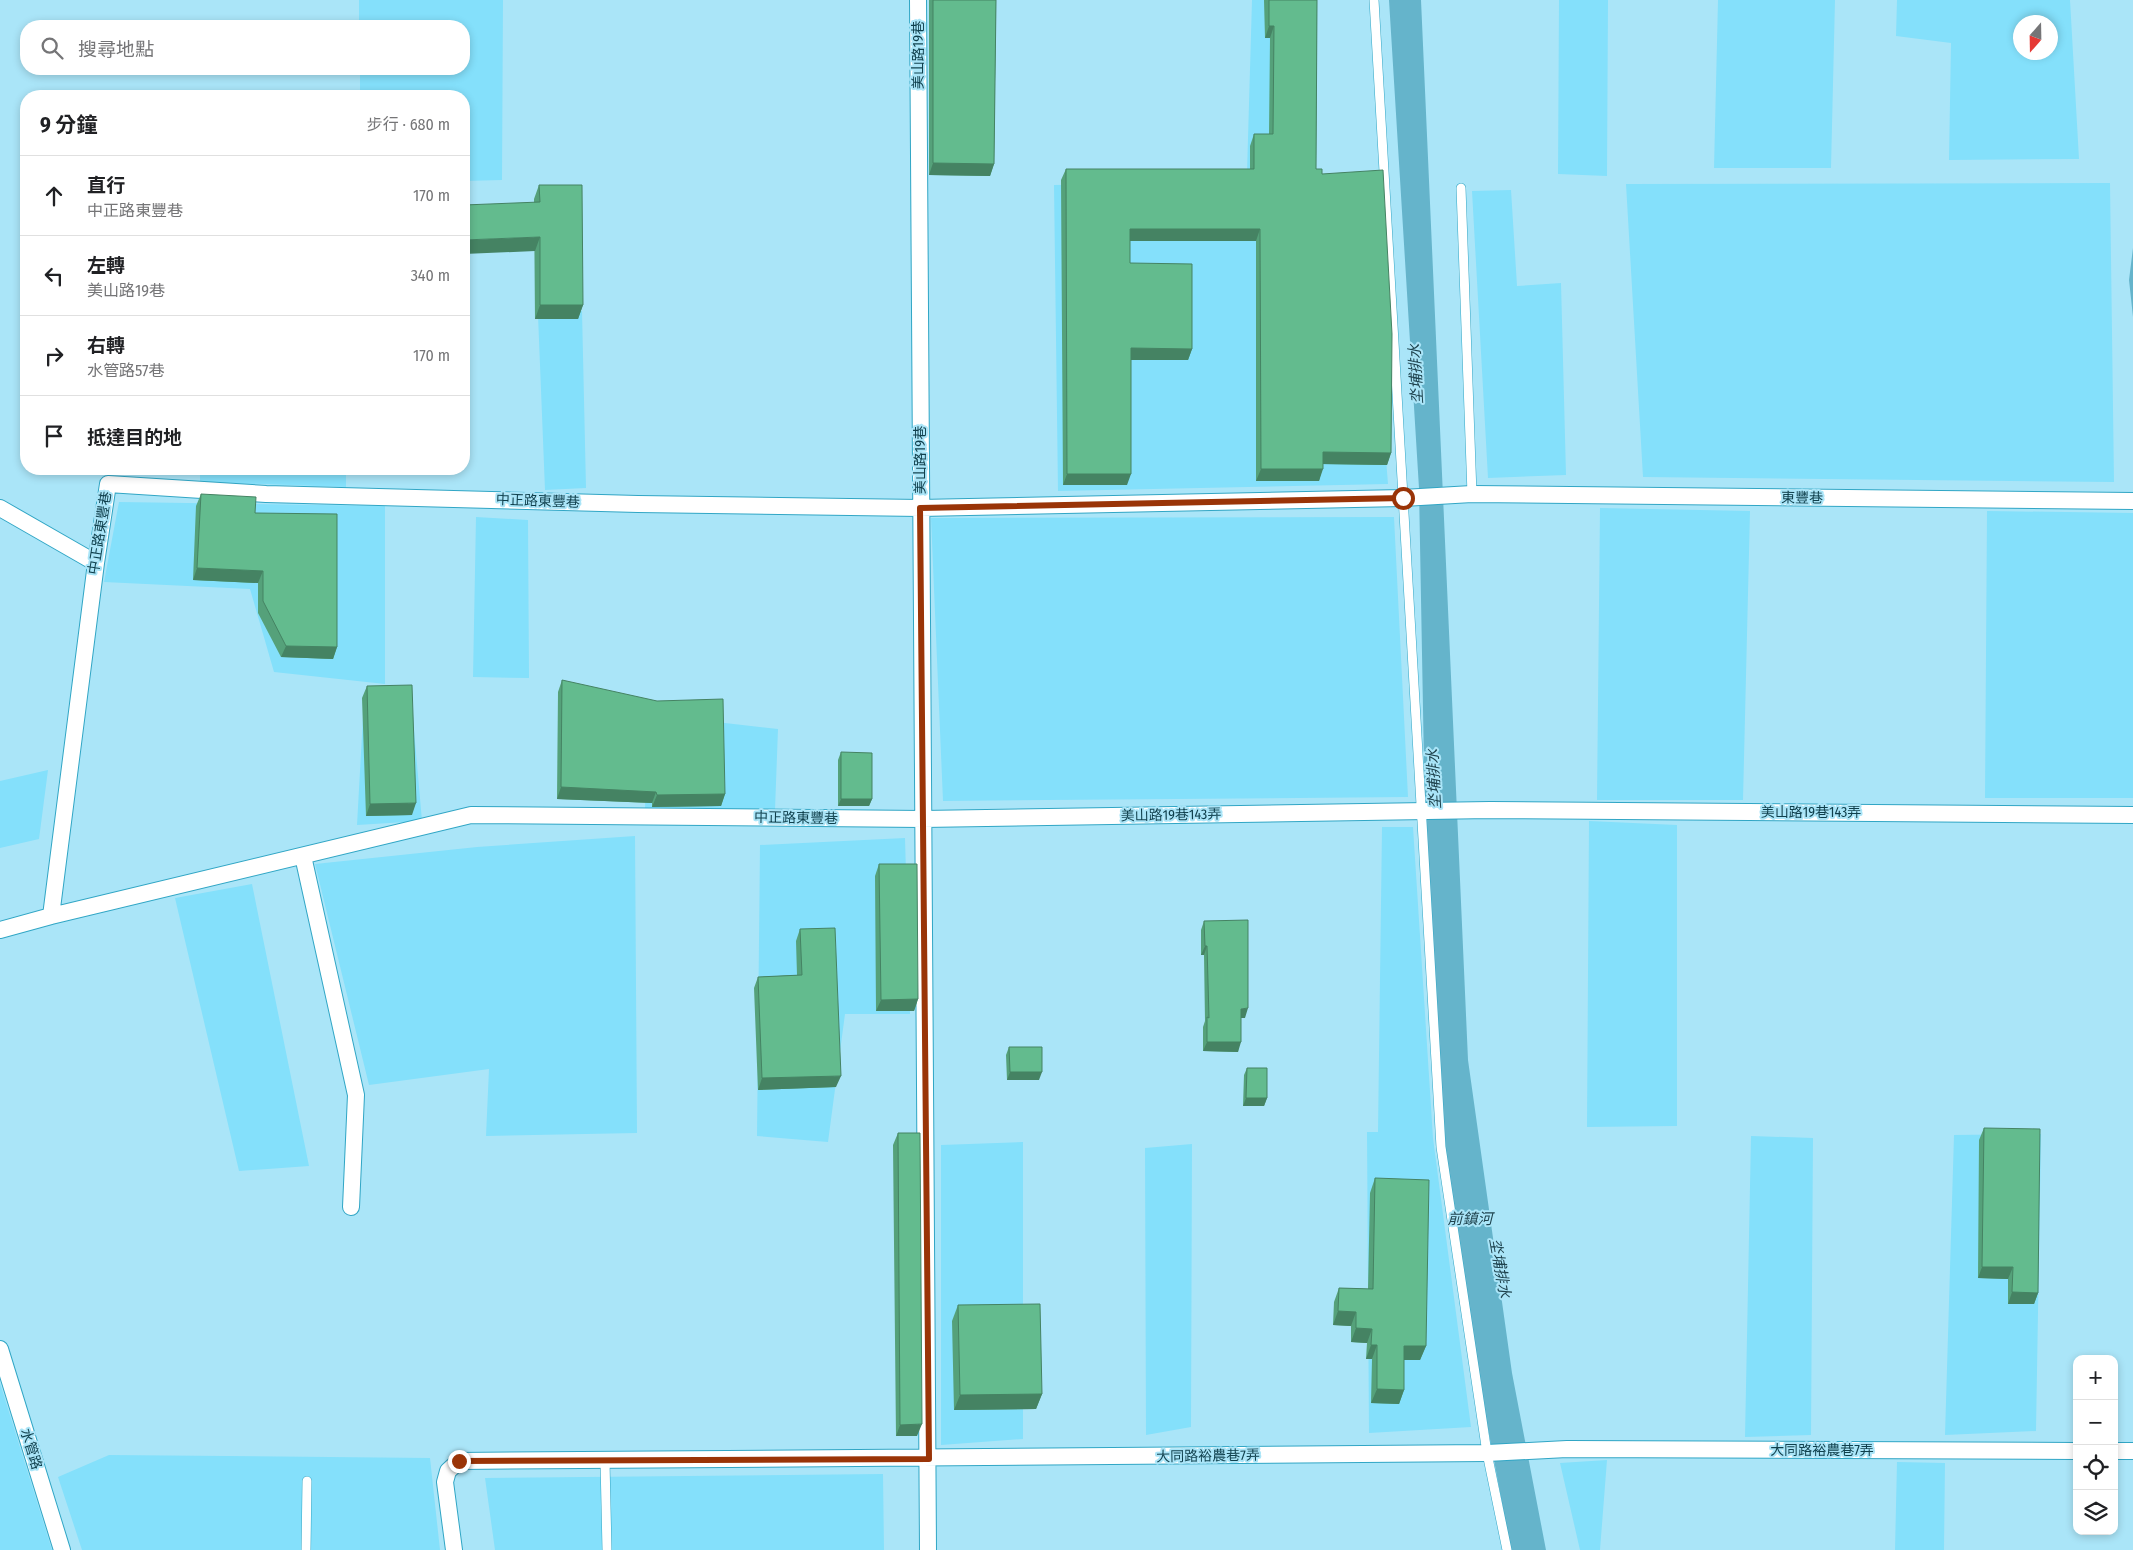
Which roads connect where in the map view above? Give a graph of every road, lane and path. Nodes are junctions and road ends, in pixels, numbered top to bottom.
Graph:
1 (918, 0) edge
2 (1374, 0) edge
3 (1461, 188) dead end
4 (1472, 494) junction
5 (1403, 498) junction
6 (2133, 501) edge
7 (0, 508) edge
8 (920, 508) junction
9 (96, 562) junction
10 (1420, 811) junction
11 (2133, 815) edge
12 (923, 819) junction
13 (303, 856) junction
14 (51, 916) junction
15 (0, 930) edge
16 (352, 1207) dead end
17 (0, 1348) edge
18 (2073, 1451) edge
19 (2118, 1451) edge
20 (2133, 1451) edge
21 (1487, 1453) junction
22 (929, 1459) junction
23 (605, 1460) junction
24 (307, 1481) dead end
25 (62, 1550) edge
26 (306, 1550) edge
27 (454, 1550) edge
28 (607, 1550) edge
29 (928, 1550) edge
30 (1506, 1550) edge

1 - 8 street, 美山路19巷
2 - 5 lane
3 - 4 lane
4 - 5 street, 東豐巷
4 - 6 street, 東豐巷
5 - 8 street, 中正路東豐巷
5 - 10 lane
7 - 9 street
8 - 9 street, 中正路東豐巷
8 - 12 street, 美山路19巷
9 - 14 street, 中正路東豐巷
10 - 11 street, 美山路19巷143弄
10 - 12 street, 美山路19巷143弄
10 - 21 lane
12 - 13 street, 中正路東豐巷
12 - 22 street, 美山路19巷
13 - 14 street, 中正路東豐巷
13 - 16 street
14 - 15 street, 中正路東豐巷
17 - 25 street, 水管路
18 - 21 street, 大同路裕農巷7弄
19 - 20 street
21 - 22 street, 大同路裕農巷7弄
21 - 30 lane
22 - 23 street, 大同路裕農巷7弄
22 - 29 street, 美山路19巷
23 - 27 street, 大同路裕農巷7弄
23 - 28 lane
24 - 26 lane

